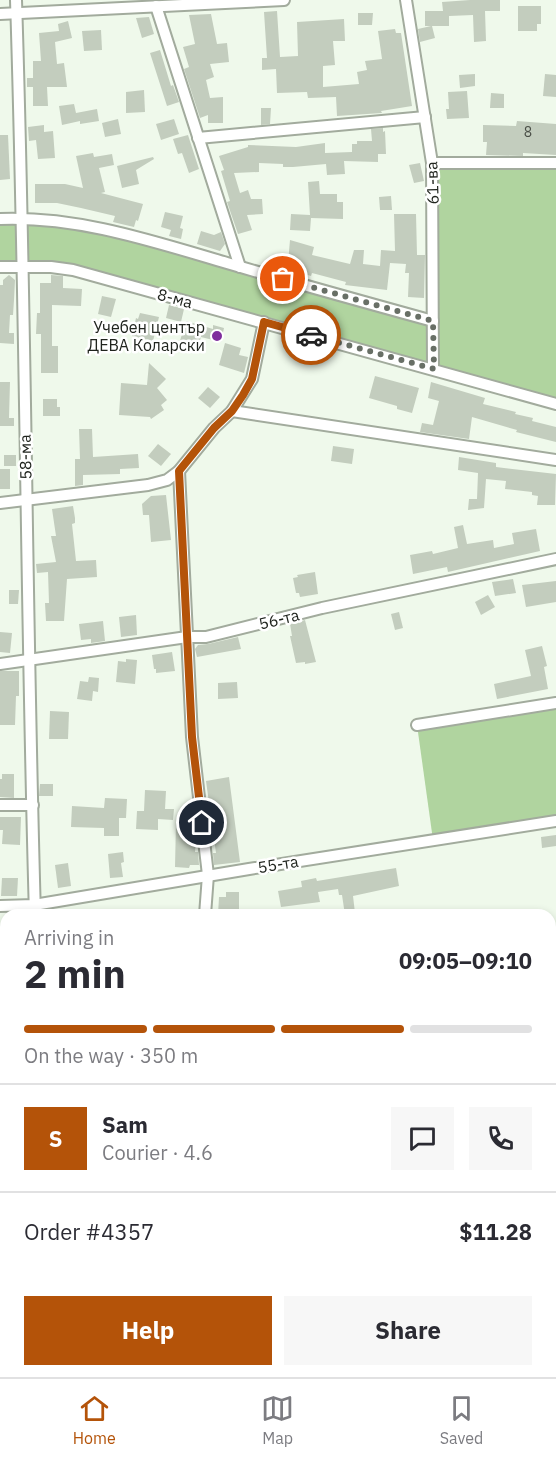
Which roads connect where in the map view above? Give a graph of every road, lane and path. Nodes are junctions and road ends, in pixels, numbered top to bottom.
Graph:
1 (15, 0) edge
2 (284, 0) edge
3 (406, 0) edge
4 (156, 6) junction
5 (16, 13) junction
6 (0, 14) edge
7 (425, 117) junction
8 (198, 138) junction
9 (432, 163) junction
10 (556, 163) edge
11 (22, 218) junction
12 (0, 219) edge
13 (23, 266) junction
14 (0, 267) edge
15 (240, 267) junction
16 (433, 321) junction
17 (264, 322) junction
18 (434, 369) junction
19 (556, 404) edge
20 (232, 411) junction
21 (556, 460) edge
22 (179, 471) junction
23 (25, 500) junction
24 (0, 503) edge
25 (556, 559) edge
26 (187, 637) junction
27 (29, 660) junction
28 (0, 664) edge
29 (556, 702) edge
30 (417, 725) dead end
31 (0, 805) edge
32 (33, 805) junction
33 (556, 822) edge
34 (208, 875) junction
35 (0, 906) edge
36 (26, 909) edge
37 (35, 909) edge
38 (40, 909) edge
39 (205, 909) edge

1 - 5 street, 58-ма
2 - 4 street
3 - 7 street, 61-ва
4 - 5 street
4 - 8 street
5 - 6 street
5 - 11 street, 58-ма
7 - 8 street
7 - 9 street, 61-ва
8 - 15 street
9 - 10 street
9 - 16 street, 61-ва
11 - 12 street
11 - 13 street, 58-ма
11 - 15 street
13 - 14 street, 8-ма
13 - 17 street, 8-ма
13 - 23 street, 58-ма
15 - 16 street
16 - 18 street, 61-ва
17 - 18 street, 8-ма
17 - 20 street
18 - 19 street, 8-ма
20 - 21 street
20 - 22 street
22 - 23 street
22 - 26 street
23 - 24 street
23 - 27 street, 58-ма
25 - 26 street, 56-та
26 - 27 street, 56-та
26 - 34 street
27 - 28 street, 56-та
27 - 32 street, 58-ма
29 - 30 street
31 - 32 street
32 - 37 street, 58-ма
33 - 34 street, 55-та
34 - 38 street, 55-та
34 - 39 street
35 - 36 street, 55-та

